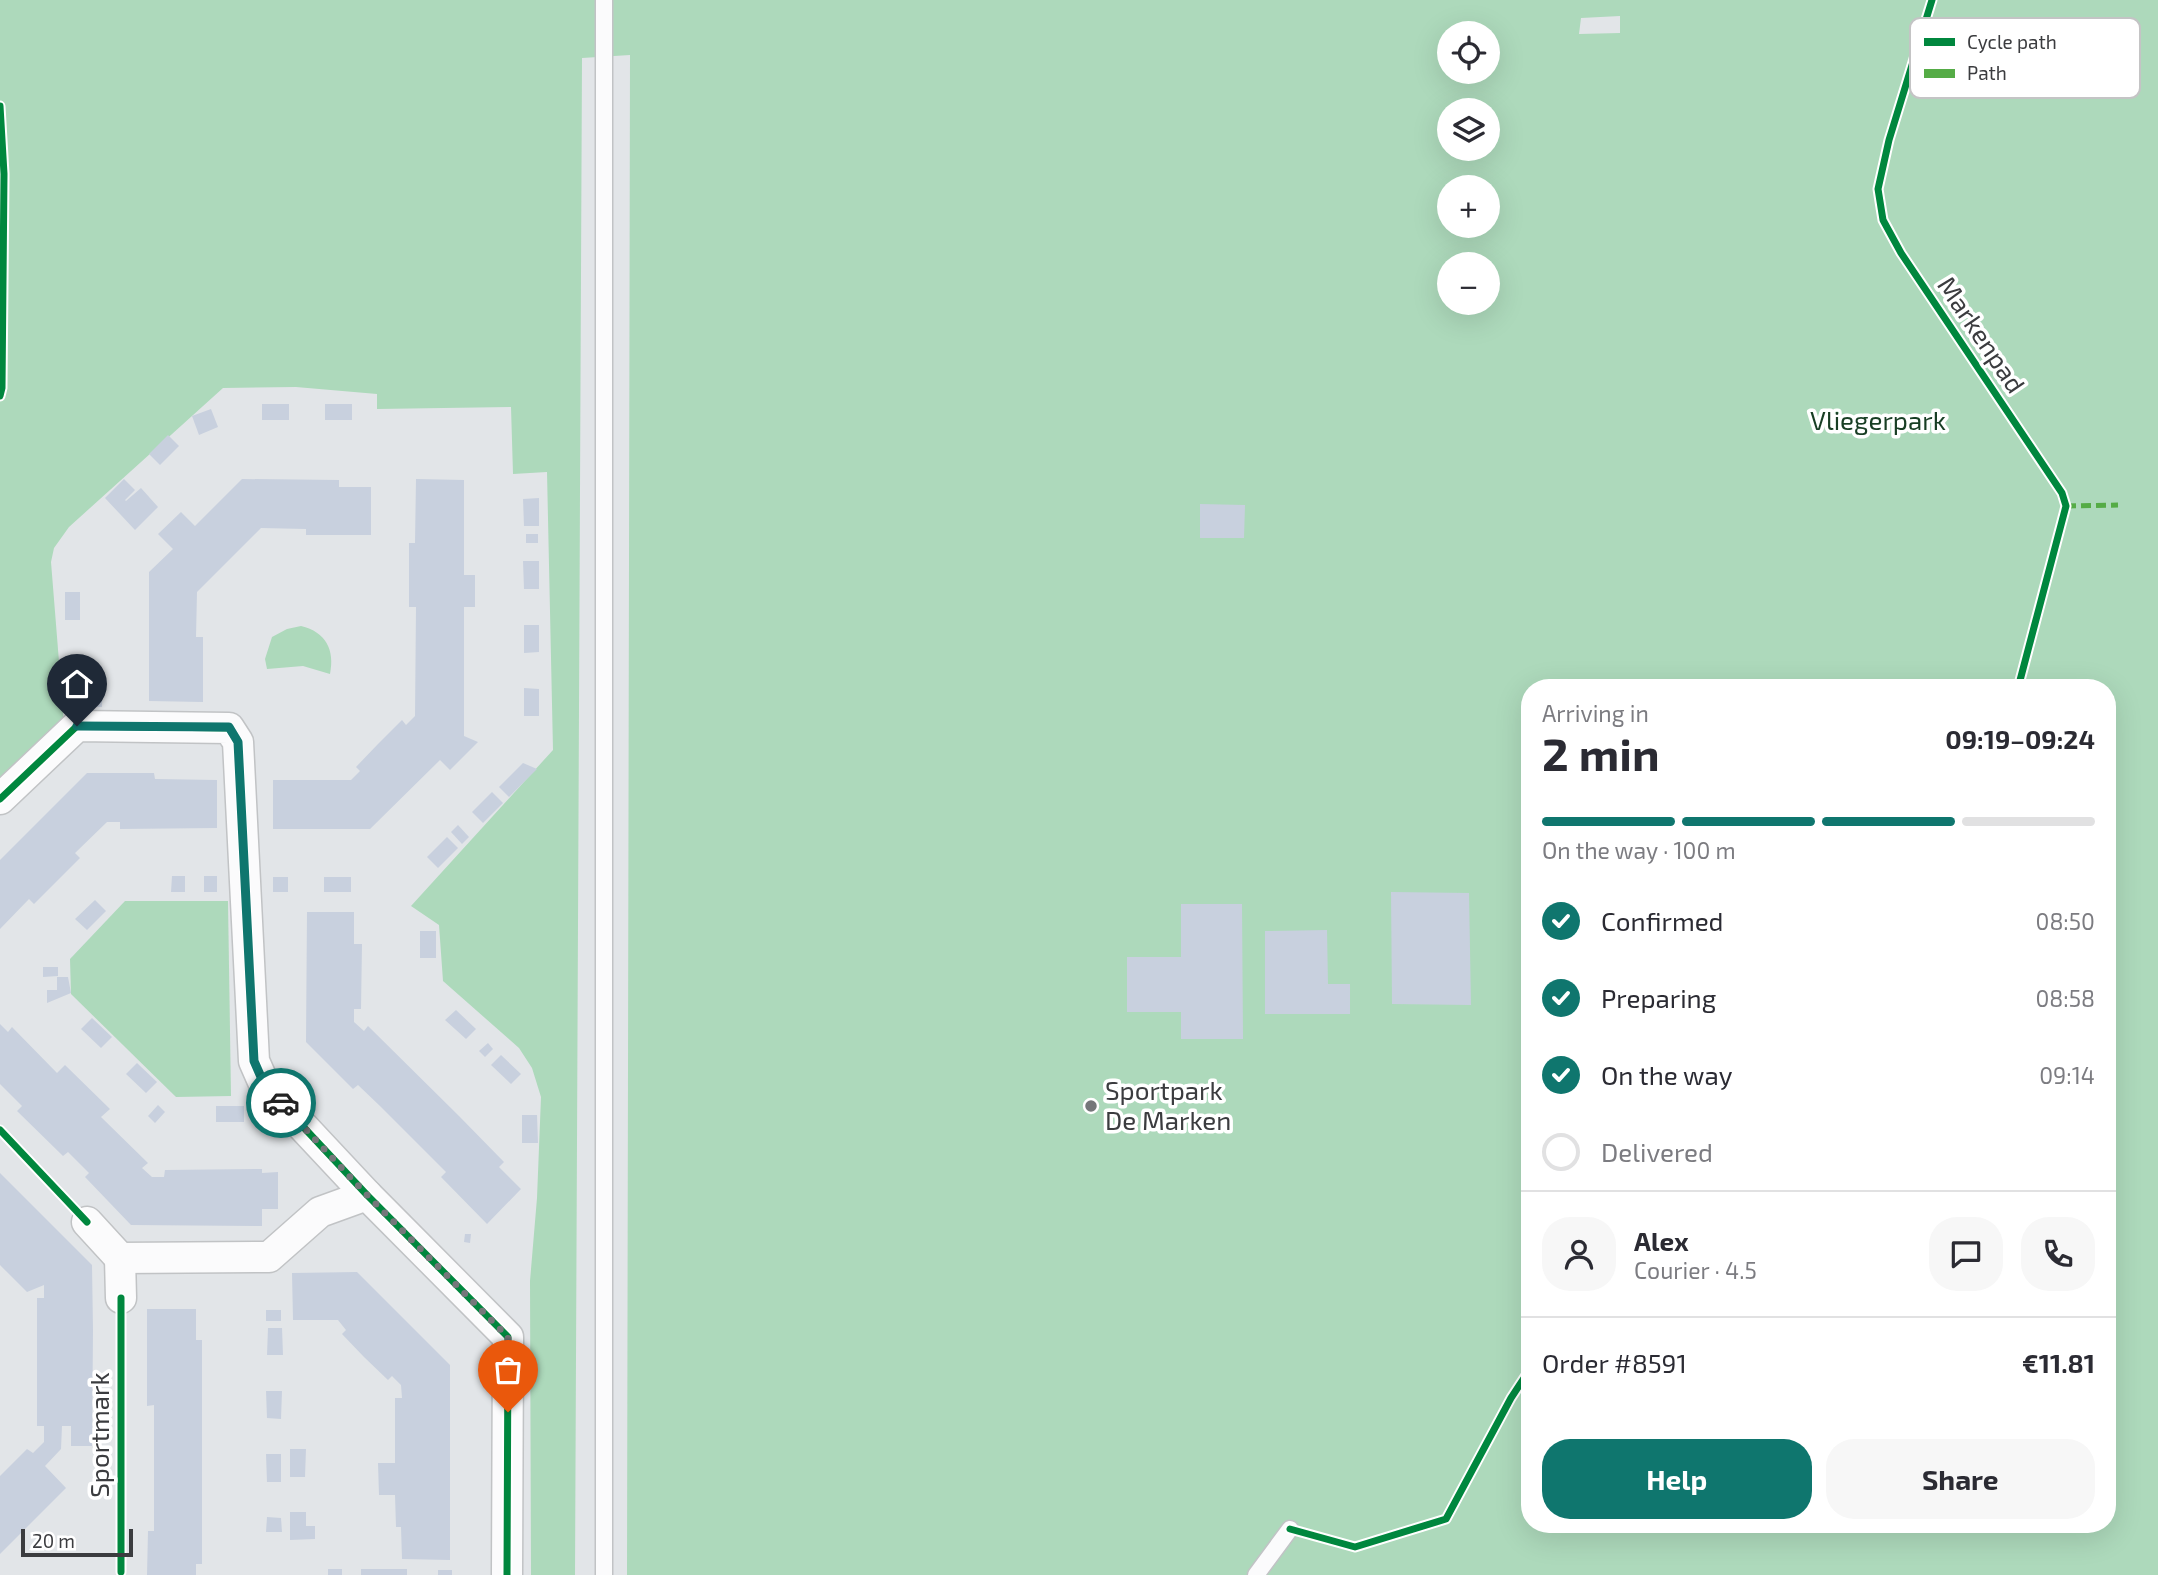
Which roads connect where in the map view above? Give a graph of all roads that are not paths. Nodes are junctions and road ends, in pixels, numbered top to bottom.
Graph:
1 (604, 0) edge
2 (0, 799) edge
3 (367, 1195) junction
4 (87, 1222) dead end
5 (120, 1258) junction
6 (121, 1298) dead end
7 (1290, 1529) dead end
8 (506, 1575) edge
9 (604, 1575) edge
10 (1256, 1575) edge

1 - 9 lane
2 - 3 street
3 - 5 street
3 - 8 street
4 - 5 street
5 - 6 street
7 - 10 lane

